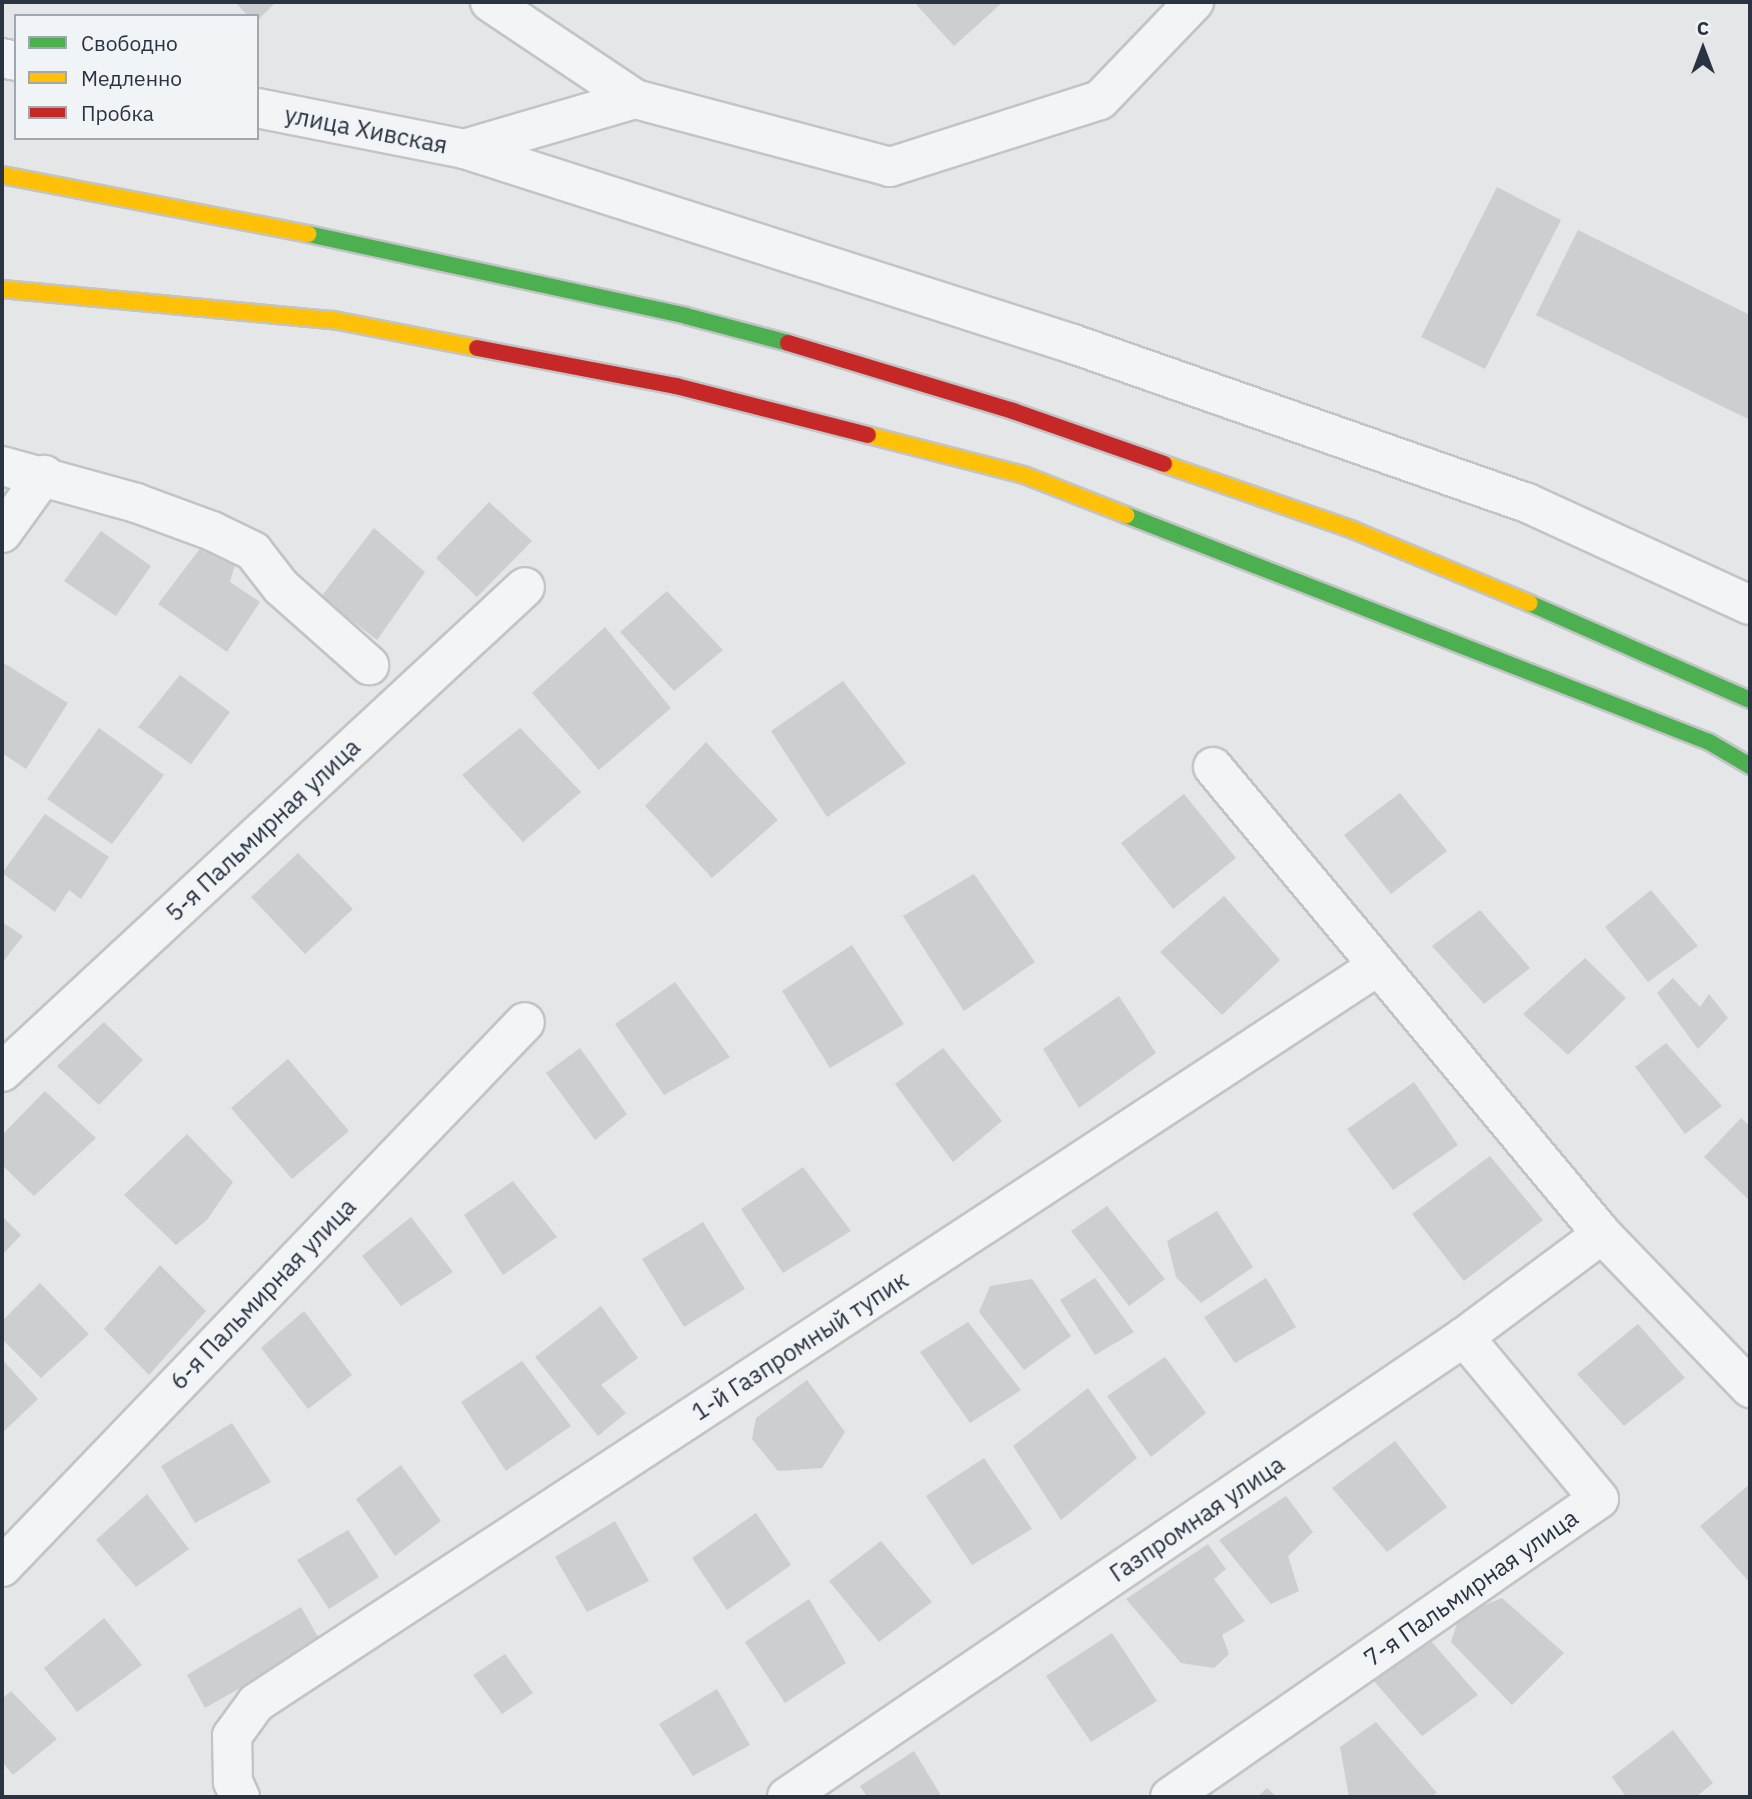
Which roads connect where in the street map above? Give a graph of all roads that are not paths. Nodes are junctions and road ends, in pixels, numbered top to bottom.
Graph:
1 (490, 2) edge
2 (1194, 2) edge
3 (635, 99) junction
4 (259, 108) edge
5 (464, 149) junction
6 (2, 175) edge
7 (2, 289) edge
8 (2, 466) edge
9 (44, 475) junction
10 (2, 533) edge
11 (525, 587) dead end
12 (1750, 605) edge
13 (369, 665) dead end
14 (1750, 700) edge
15 (1750, 766) edge
16 (1213, 767) dead end
17 (1378, 966) junction
18 (525, 1022) dead end
19 (2, 1072) edge
20 (1602, 1234) junction
21 (1464, 1337) junction
22 (1750, 1388) edge
23 (2, 1567) edge
24 (240, 1797) edge
25 (787, 1797) edge
26 (1170, 1797) edge

1 - 3 street
2 - 3 street
3 - 5 street, улица Хивская
4 - 5 street, улица Хивская
5 - 12 street
6 - 14 main road
7 - 15 main road
8 - 9 street
9 - 10 street
9 - 13 street
11 - 19 street, 5-я Пальмирная улица
16 - 17 street
17 - 20 street
17 - 24 street, 1-й Газпромный тупик
18 - 23 street, 6-я Пальмирная улица
20 - 21 street, Газпромная улица
20 - 22 street
21 - 25 street, Газпромная улица
21 - 26 street, 7-я Пальмирная улица

